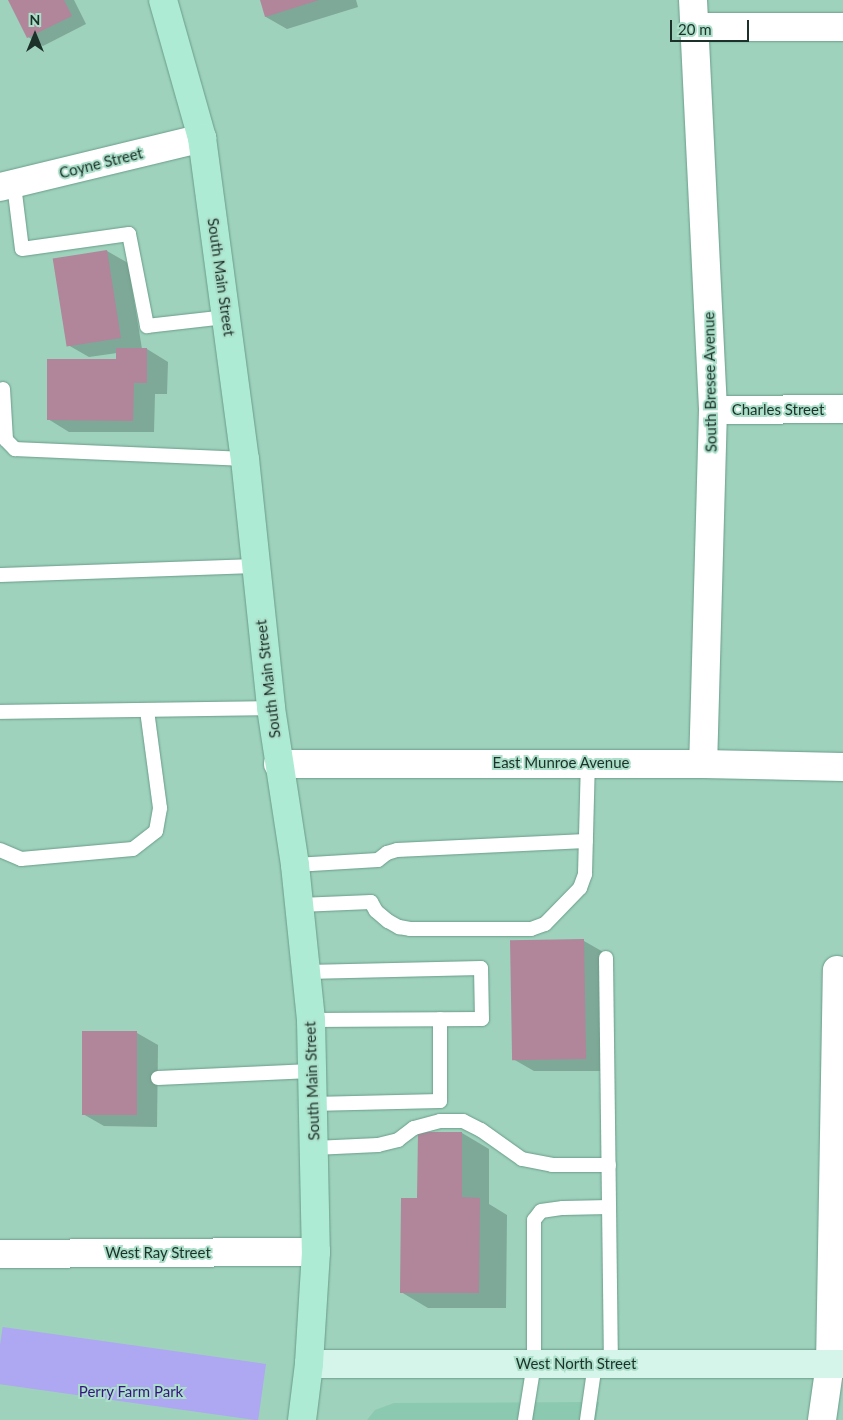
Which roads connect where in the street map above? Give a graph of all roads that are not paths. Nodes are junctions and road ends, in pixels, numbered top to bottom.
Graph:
1 (163, 0) edge
2 (693, 0) edge
3 (696, 26) junction
4 (843, 27) edge
5 (202, 138) junction
6 (7, 186) edge
7 (226, 317) junction
8 (3, 389) dead end
9 (843, 409) edge
10 (713, 410) junction
11 (245, 459) junction
12 (255, 566) junction
13 (0, 575) edge
14 (270, 708) junction
15 (147, 711) junction
16 (0, 712) edge
17 (588, 763) junction
18 (278, 764) junction
19 (703, 764) junction
20 (843, 767) edge
21 (586, 841) junction
22 (0, 850) edge
23 (296, 866) junction
24 (299, 904) junction
25 (606, 958) dead end
26 (837, 970) dead end
27 (306, 972) junction
28 (440, 1019) junction
29 (311, 1020) junction
30 (311, 1071) junction
31 (158, 1078) dead end
32 (312, 1104) junction
33 (314, 1148) junction
34 (609, 1164) junction
35 (609, 1208) junction
36 (316, 1252) junction
37 (0, 1254) edge
38 (309, 1364) junction
39 (534, 1364) junction
40 (603, 1364) junction
41 (837, 1364) edge
42 (302, 1420) edge
43 (525, 1420) edge
44 (587, 1420) edge
45 (822, 1420) edge

1 - 5 main road, South Main Street
2 - 3 street, South Bresee Avenue
3 - 4 street
3 - 10 street, South Bresee Avenue
5 - 6 street, Coyne Street
5 - 7 main road, South Main Street
6 - 7 lane
7 - 11 main road, South Main Street
8 - 11 lane
9 - 10 street, Charles Street
10 - 19 street, South Bresee Avenue
11 - 12 main road, South Main Street
12 - 13 lane
12 - 14 main road, South Main Street
14 - 15 lane
14 - 18 main road, South Main Street
15 - 16 lane
15 - 22 lane
17 - 18 street, East Munroe Avenue
17 - 19 street, East Munroe Avenue
17 - 21 lane
18 - 23 main road, South Main Street
19 - 20 street, East Munroe Avenue
21 - 23 lane
21 - 24 lane
23 - 24 main road, South Main Street
24 - 27 main road, South Main Street
25 - 34 lane
26 - 41 street
27 - 28 lane
27 - 29 main road, South Main Street
28 - 29 lane
28 - 32 lane
29 - 30 main road, South Main Street
30 - 31 lane
30 - 32 main road, South Main Street
32 - 33 main road, South Main Street
33 - 34 lane
33 - 36 main road, South Main Street
34 - 35 lane
35 - 39 lane
35 - 40 lane
36 - 37 street, West Ray Street
36 - 38 main road, South Main Street
38 - 39 main road, West North Street
38 - 42 main road, South Main Street
39 - 40 main road, West North Street
39 - 43 lane
40 - 41 main road, West North Street
40 - 44 lane
41 - 45 street

